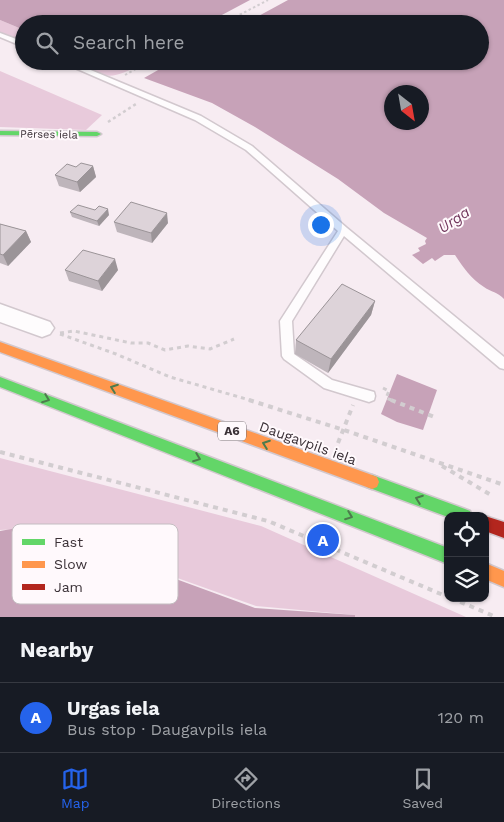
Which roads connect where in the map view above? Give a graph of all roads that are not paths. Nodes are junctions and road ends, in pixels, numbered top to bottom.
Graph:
1 (0, 35) edge
2 (15, 41) edge
3 (83, 70) edge
4 (0, 133) edge
5 (97, 134) dead end
6 (343, 230) junction
7 (0, 313) edge
8 (50, 331) road end
9 (0, 346) edge
10 (504, 364) edge
11 (0, 382) edge
12 (369, 396) dead end
13 (454, 512) edge
14 (489, 524) edge
15 (504, 530) edge
16 (444, 554) edge
17 (489, 573) edge
18 (504, 579) edge

1 - 2 lane
3 - 6 lane
4 - 5 main road, Pērses iela
6 - 10 lane
6 - 12 lane
7 - 8 street
13 -> 9 main road, Daugavpils iela / A6
11 -> 16 main road
14 - 15 main road
17 - 18 main road

